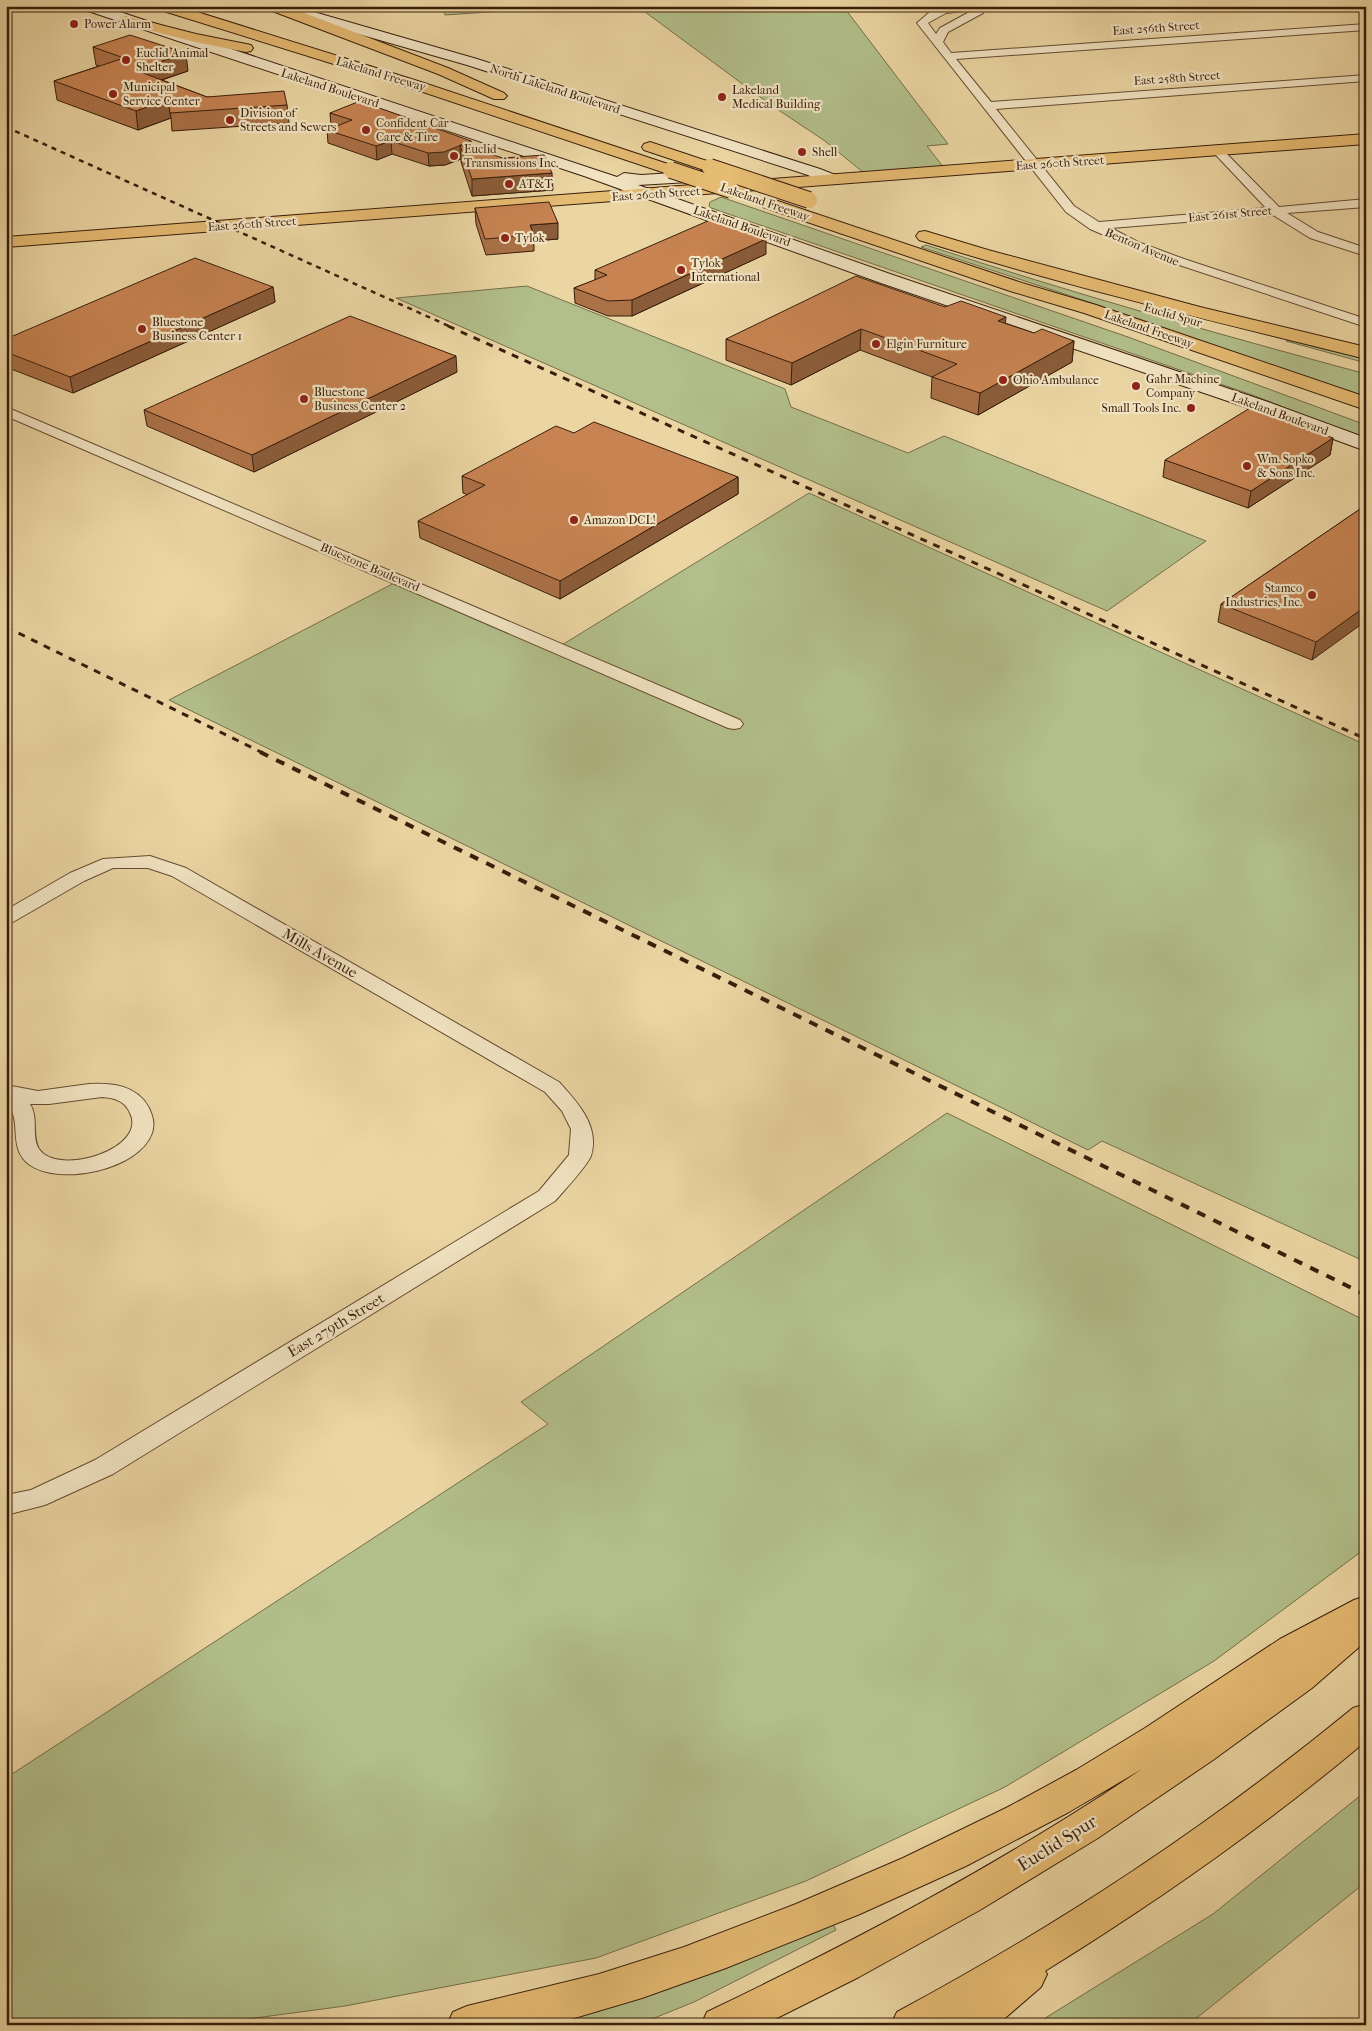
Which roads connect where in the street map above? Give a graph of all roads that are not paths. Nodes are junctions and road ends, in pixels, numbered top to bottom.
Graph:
1 (87, 6) edge
2 (162, 6) edge
3 (210, 6) edge
4 (274, 6) edge
5 (990, 6) edge
6 (126, 20) junction
7 (1366, 27) edge
8 (938, 41) junction
9 (948, 56) junction
10 (1366, 78) edge
11 (416, 85) junction
12 (502, 98) junction
13 (989, 106) junction
14 (540, 110) dead end
15 (1366, 139) edge
16 (635, 142) dead end
17 (741, 150) junction
18 (1218, 151) junction
19 (1034, 165) junction
20 (588, 173) junction
21 (832, 180) junction
22 (649, 195) junction
23 (570, 200) junction
24 (1366, 203) edge
25 (827, 205) dead end
26 (1275, 211) junction
27 (1094, 226) junction
28 (908, 231) dead end
29 (6, 242) edge
30 (1366, 252) edge
31 (982, 254) junction
32 (1016, 287) junction
33 (1366, 323) edge
34 (1366, 353) edge
35 (1366, 369) edge
36 (1366, 404) edge
37 (6, 411) edge
38 (1366, 417) edge
39 (1366, 446) edge
40 (734, 724) dead end
41 (6, 918) edge
42 (552, 1087) joint
43 (7, 1092) edge
44 (6, 1505) edge
45 (1366, 1610) edge
46 (1366, 1620) edge
47 (1366, 1719) edge
48 (1098, 1916) junction
49 (467, 2025) edge
50 (721, 2025) edge
51 (911, 2025) edge
52 (966, 2025) edge

1 - 6 street, Lakeland Boulevard
2 - 11 main road, Lakeland Freeway
3 - 12 main road, Lakeland Freeway
4 - 12 main road
4 - 17 street, North Lakeland Boulevard
5 - 8 street
5 - 8 street, Benton Avenue
6 - 11 main road
6 - 20 street, Lakeland Boulevard
7 - 9 street, East 256th Street
8 - 9 street, Benton Avenue
9 - 13 street, Benton Avenue
10 - 13 street, East 258th Street
11 - 32 main road, Lakeland Freeway, bridge
12 - 14 main road, Lakeland Freeway
13 - 19 street, Benton Avenue
15 - 18 main road, East 260th Street
16 - 25 main road, Lakeland Freeway, bridge
17 - 20 street
17 - 21 street, North Lakeland Boulevard
18 - 19 main road, East 260th Street
18 - 26 street
19 - 21 main road, East 260th Street
19 - 27 street, Benton Avenue
20 - 22 street, Lakeland Boulevard
20 - 23 street
21 - 22 main road, East 260th Street
22 - 23 main road, East 260th Street
22 - 39 street, Lakeland Boulevard
23 - 29 main road, East 260th Street
24 - 26 street, East 261st Street
26 - 27 street, East 261st Street
26 - 30 street
27 - 33 street, Benton Avenue
28 - 31 main road, Lakeland Freeway
31 - 34 main road, Lakeland Freeway
31 - 35 main road, Euclid Spur
32 - 36 main road, Lakeland Freeway
32 - 38 main road, Euclid Spur
37 - 40 street, Bluestone Boulevard
41 - 42 street, Mills Avenue
42 - 44 street, East 279th Street
43 - 43 street
45 - 49 main road
46 - 50 main road, Euclid Spur
47 - 48 main road
48 - 51 main road
48 - 52 main road

